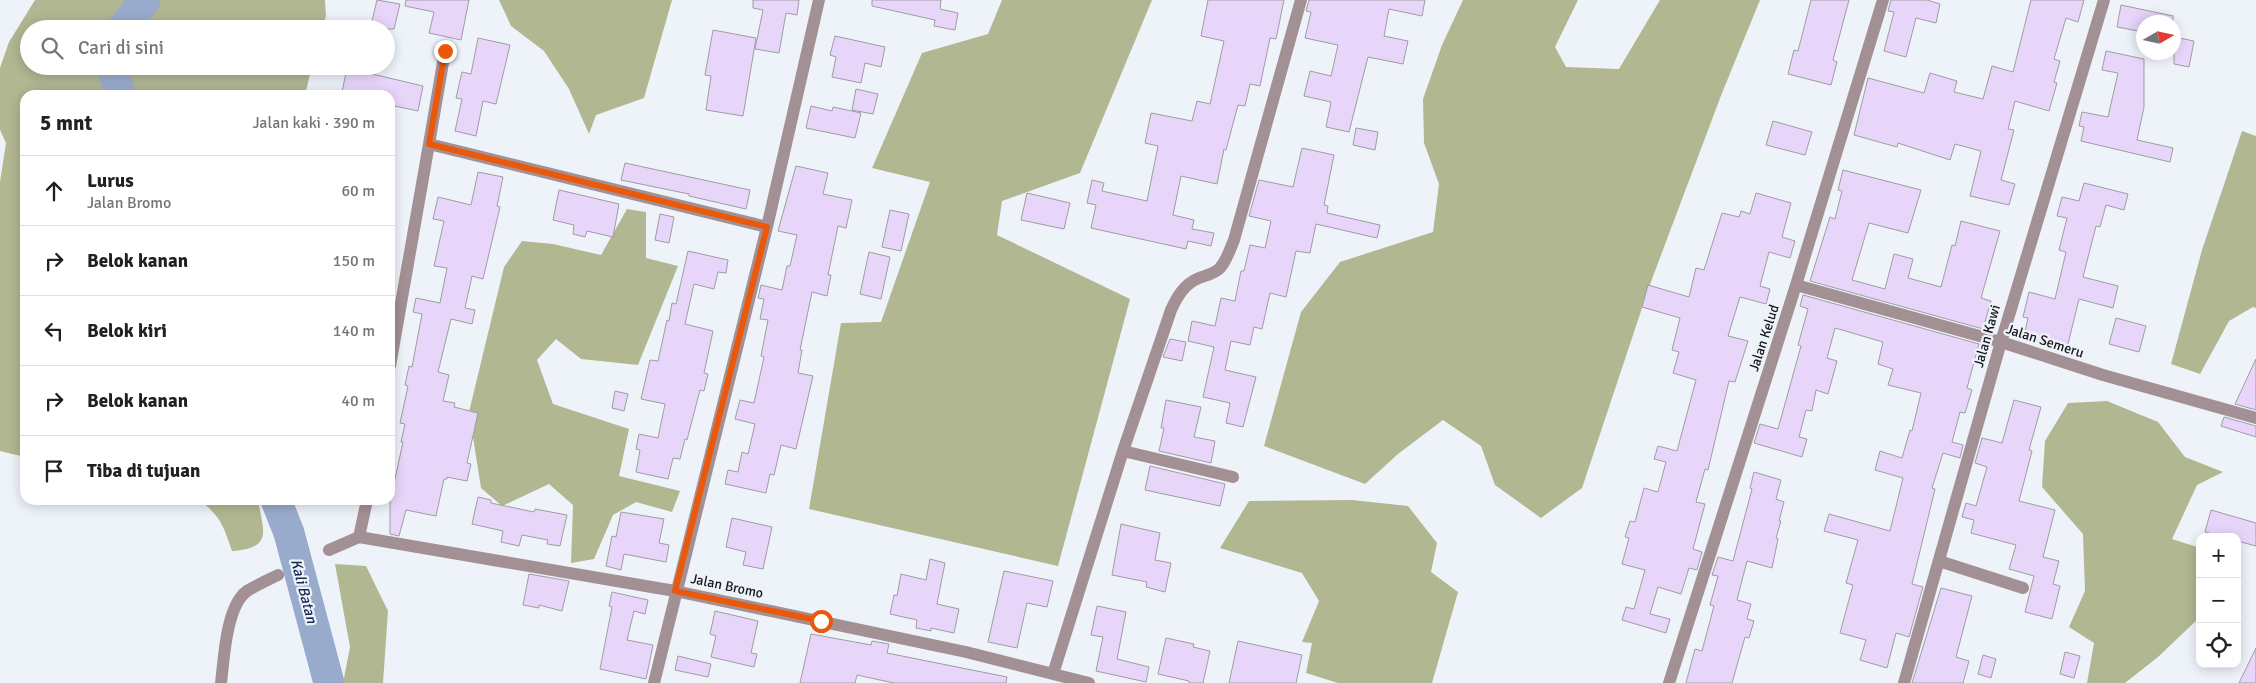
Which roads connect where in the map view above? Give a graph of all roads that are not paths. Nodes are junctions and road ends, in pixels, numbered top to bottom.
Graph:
1 (819, 0) edge
2 (1301, 0) edge
3 (1883, 0) edge
4 (2104, 0) edge
5 (445, 51) dead end
6 (429, 144) junction
7 (767, 227) junction
8 (1796, 286) junction
9 (395, 338) edge
10 (2001, 342) junction
11 (2256, 418) edge
12 (1123, 450) junction
13 (1233, 477) dead end
14 (365, 505) edge
15 (359, 537) junction
16 (328, 550) dead end
17 (1939, 561) junction
18 (278, 575) dead end
19 (2023, 588) dead end
20 (675, 591) junction
21 (1053, 674) junction
22 (1067, 681) edge
23 (221, 683) edge
24 (654, 683) edge
25 (1089, 683) edge
26 (1669, 683) edge
27 (1904, 683) edge

1 - 7 street
2 - 12 street
3 - 8 street, Jalan Kelud
4 - 10 street, Jalan Kawi
5 - 6 street
6 - 7 street
6 - 9 street
7 - 20 street
8 - 10 street, Jalan Semeru
8 - 26 street, Jalan Kelud
10 - 11 street, Jalan Semeru
10 - 17 street, Jalan Kawi
12 - 13 street
12 - 21 street
14 - 15 street
15 - 16 street
15 - 20 street, Jalan Bromo
17 - 19 street
17 - 27 street, Jalan Kawi
18 - 23 street
20 - 21 street, Jalan Bromo
20 - 24 street
21 - 22 street, Jalan Bromo
22 - 25 street, Jalan Bromo

